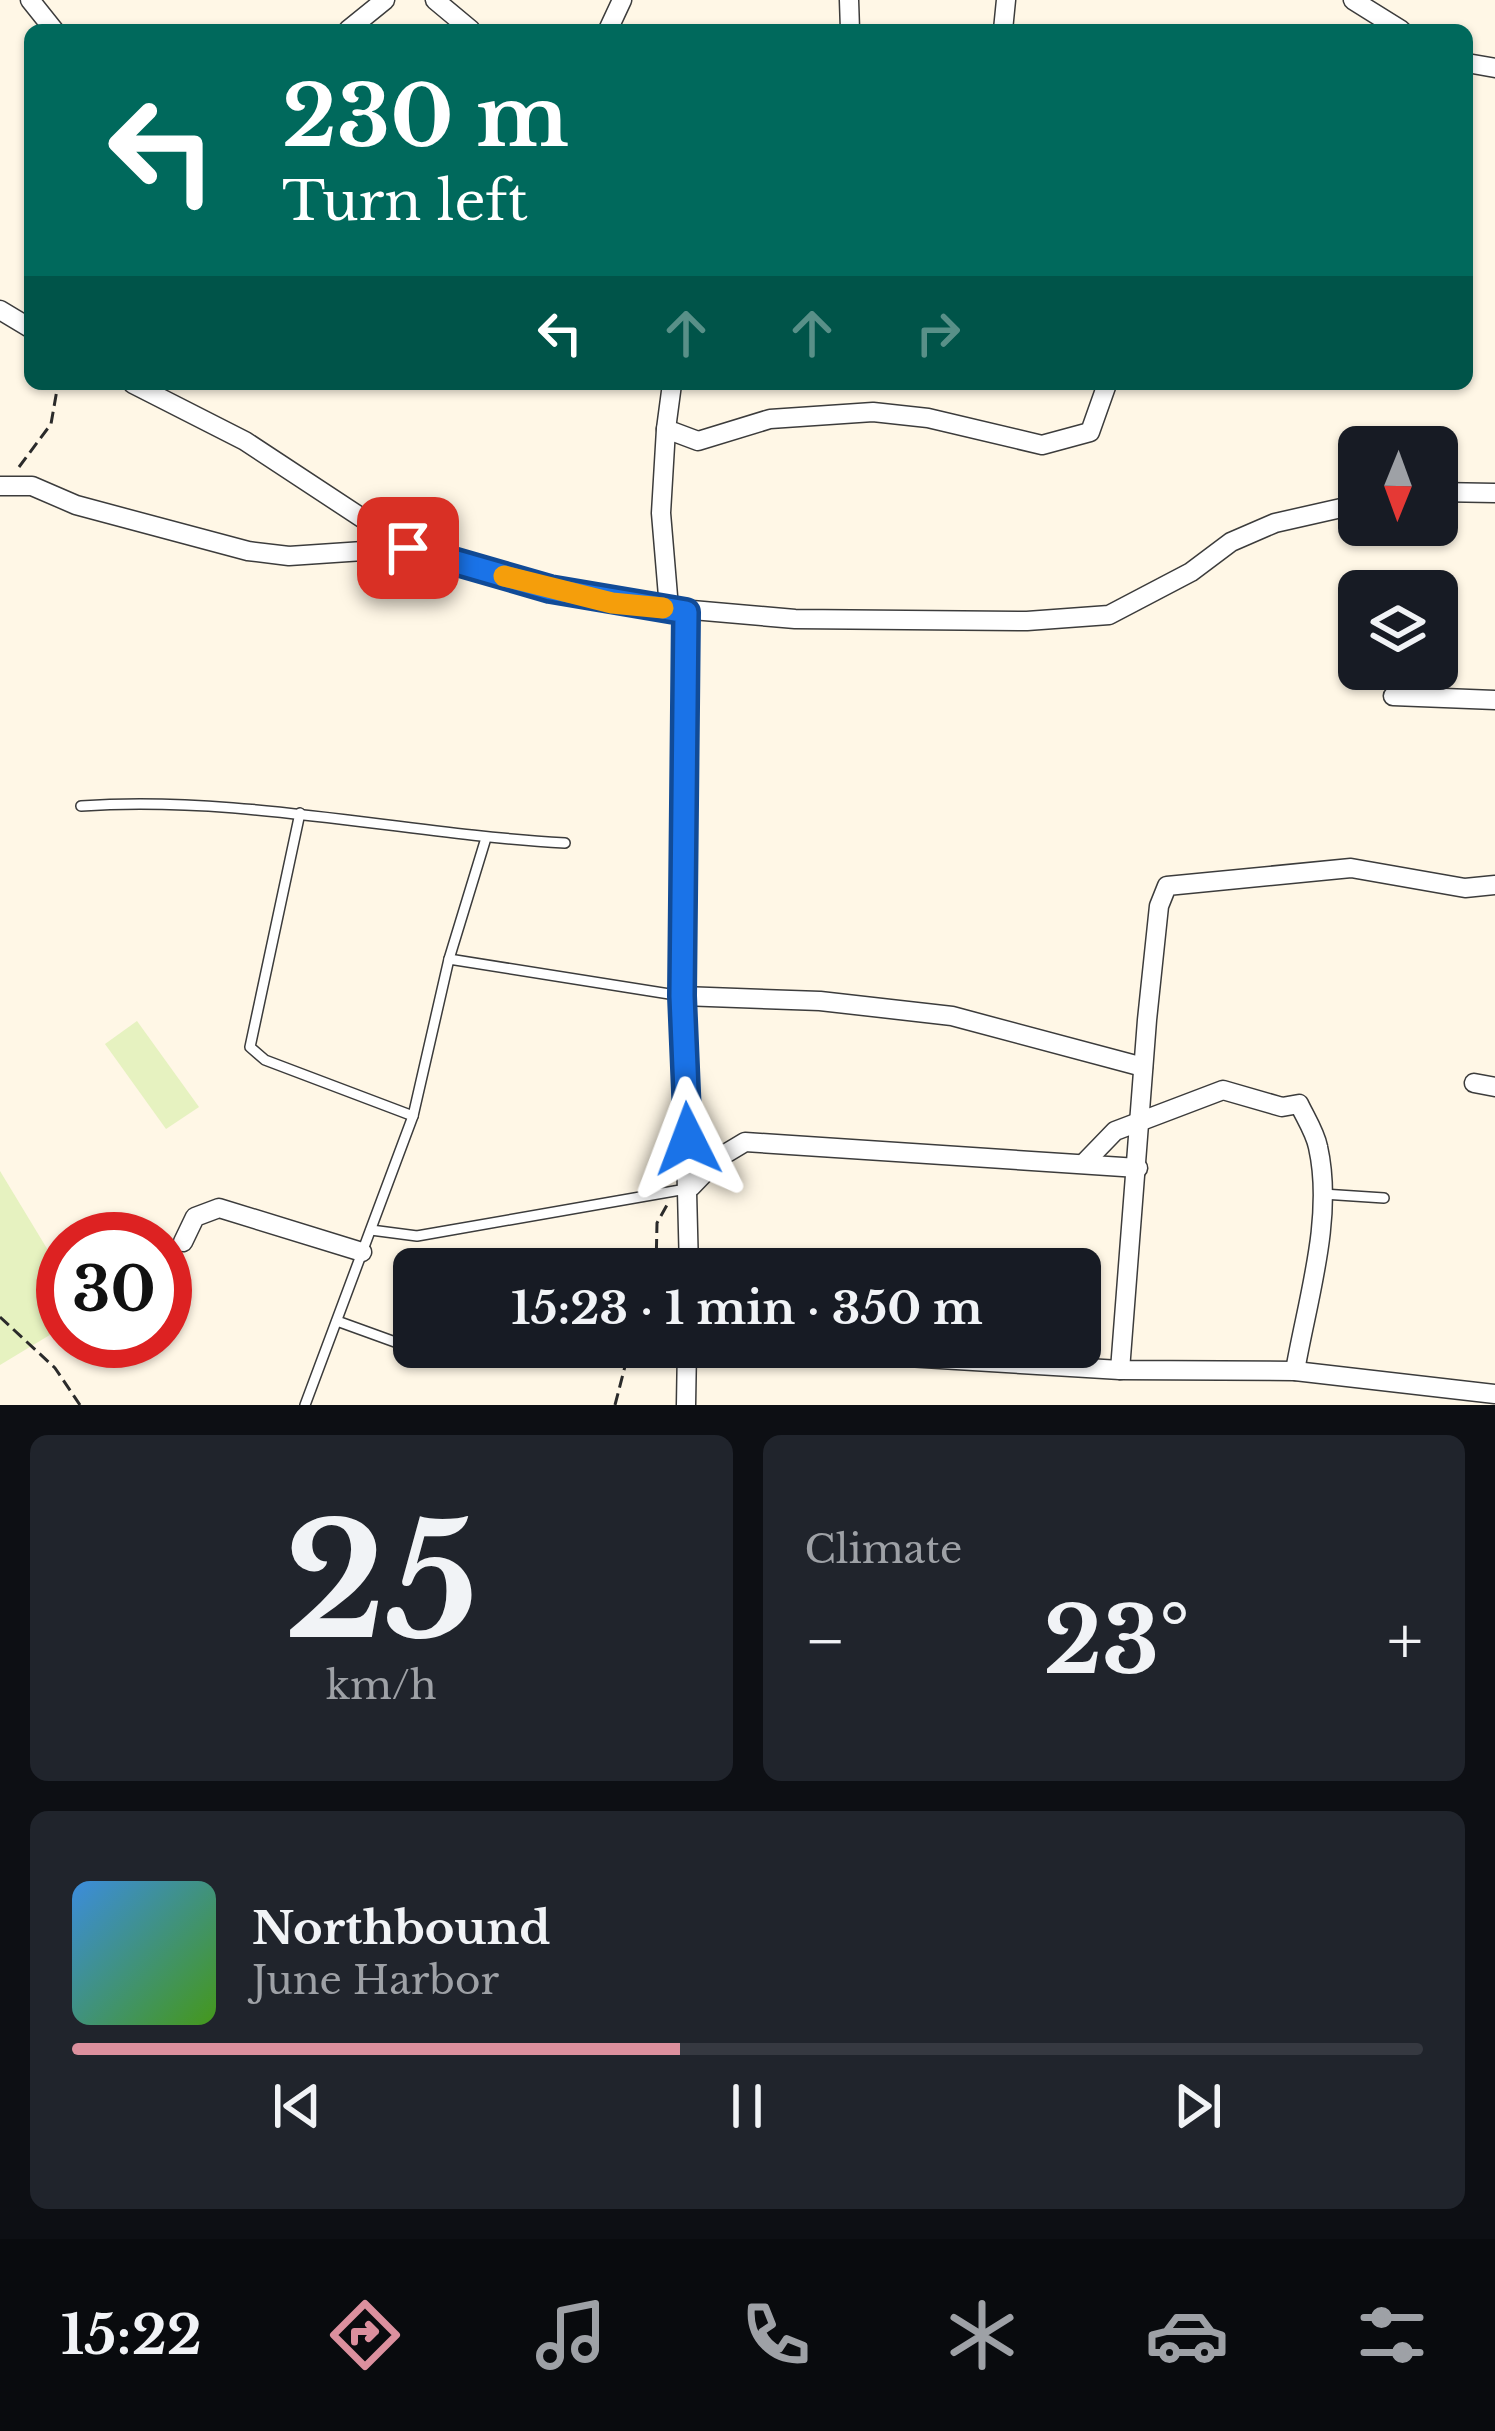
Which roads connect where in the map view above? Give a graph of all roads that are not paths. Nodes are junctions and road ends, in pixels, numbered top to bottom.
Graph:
1 (30, 0) edge
2 (386, 0) edge
3 (434, 0) edge
4 (1353, 0) edge
5 (1383, 8) edge
6 (49, 24) edge
7 (356, 24) edge
8 (464, 24) edge
9 (145, 390) edge
10 (671, 390) edge
11 (1105, 390) edge
12 (666, 429) junction
13 (4, 484) edge
14 (1458, 492) edge
15 (1495, 493) edge
16 (1338, 508) edge
17 (408, 548) junction
18 (678, 610) junction
19 (1393, 697) dead end
20 (1495, 700) edge
21 (81, 806) dead end
22 (299, 813) junction
23 (486, 838) junction
24 (565, 843) dead end
25 (1495, 885) edge
26 (449, 958) junction
27 (682, 996) junction
28 (1143, 1067) junction
29 (1474, 1083) dead end
30 (1495, 1087) edge
31 (413, 1116) junction
32 (1142, 1125) junction
33 (1086, 1161) junction
34 (1138, 1168) junction
35 (682, 1190) junction
36 (1321, 1194) junction
37 (1384, 1198) dead end
38 (192, 1223) edge
39 (370, 1231) junction
40 (686, 1248) edge
41 (362, 1252) junction
42 (337, 1321) junction
43 (393, 1341) edge
44 (687, 1368) edge
45 (1087, 1368) edge
46 (1120, 1370) junction
47 (1294, 1371) junction
48 (1495, 1394) edge
49 (304, 1405) edge
50 (686, 1405) edge

1 - 6 street
2 - 7 street
3 - 8 street
4 - 5 street
9 - 17 street
10 - 12 street
11 - 12 street
12 - 18 street
13 - 17 street
14 - 15 street
16 - 18 street
17 - 18 street
18 - 27 street
19 - 20 street
21 - 22 lane
22 - 23 lane
22 - 31 lane
23 - 24 lane
23 - 26 lane
25 - 28 street
26 - 27 lane
26 - 31 lane
27 - 28 street
27 - 35 street
28 - 32 street
29 - 30 street
31 - 39 lane
32 - 33 street
32 - 34 street
32 - 36 street
33 - 34 street
33 - 35 street
34 - 46 street
35 - 39 lane
35 - 40 street
36 - 37 lane
36 - 47 street
38 - 41 street
39 - 41 lane
41 - 42 lane
42 - 43 lane
42 - 49 lane
44 - 50 street
45 - 46 street
46 - 47 street
47 - 48 street

